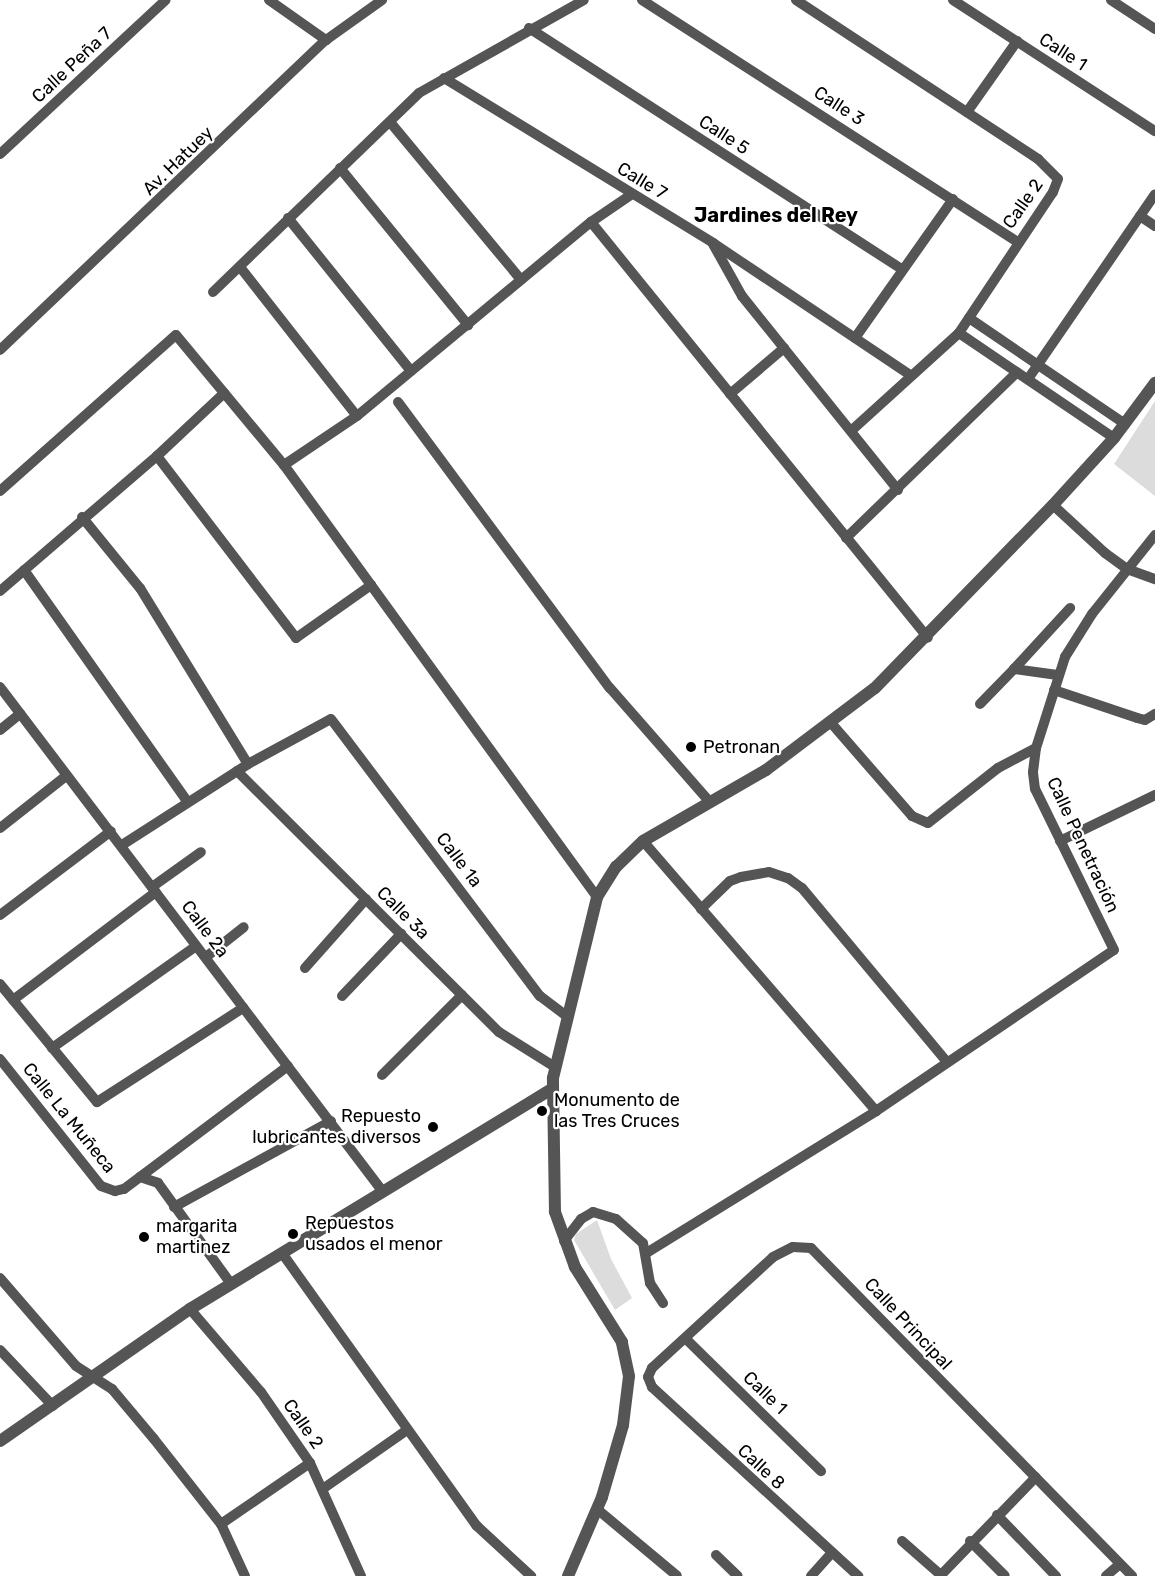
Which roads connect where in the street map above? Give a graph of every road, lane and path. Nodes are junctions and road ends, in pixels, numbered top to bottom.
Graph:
1 (166, 0) edge
2 (269, 0) edge
3 (382, 0) edge
4 (584, 0) edge
5 (642, 0) edge
6 (796, 0) edge
7 (953, 0) edge
8 (1111, 0) edge
9 (529, 28) junction
10 (1155, 29) edge
11 (326, 40) junction
12 (1017, 41) junction
13 (444, 78) junction
14 (967, 112) junction
15 (390, 122) junction
16 (1155, 131) edge
17 (0, 153) edge
18 (340, 168) junction
19 (632, 194) junction
20 (1155, 194) edge
21 (952, 199) junction
22 (1140, 216) junction
23 (288, 218) junction
24 (591, 222) junction
25 (1155, 225) edge
26 (1017, 242) junction
27 (713, 243) junction
28 (240, 267) junction
29 (902, 269) junction
30 (521, 280) junction
31 (213, 292) dead end
32 (969, 318) junction
33 (468, 325) junction
34 (959, 333) junction
35 (855, 338) junction
36 (784, 348) junction
37 (0, 350) edge
38 (1039, 364) junction
39 (411, 371) junction
40 (1017, 372) junction
41 (910, 375) junction
42 (1028, 379) junction
43 (1155, 383) edge
44 (224, 393) junction
45 (730, 394) junction
46 (398, 402) dead end
47 (357, 416) junction
48 (1125, 424) junction
49 (852, 430) junction
50 (1114, 438) junction
51 (157, 456) junction
52 (284, 465) junction
53 (898, 490) junction
54 (0, 491) edge
55 (1053, 506) junction
56 (82, 518) junction
57 (1155, 535) edge
58 (846, 538) junction
59 (1127, 569) junction
60 (24, 570) junction
61 (1155, 579) edge
62 (371, 585) junction
63 (0, 591) edge
64 (1070, 608) dead end
65 (928, 638) junction
66 (1014, 669) junction
67 (1058, 675) junction
68 (0, 687) edge
69 (1054, 690) junction
70 (980, 704) dead end
71 (20, 714) junction
72 (1155, 714) edge
73 (832, 724) junction
74 (0, 730) edge
75 (1036, 747) junction
76 (248, 764) junction
77 (237, 771) junction
78 (66, 776) junction
79 (1155, 795) edge
80 (187, 801) junction
81 (708, 801) junction
82 (0, 828) edge
83 (111, 831) junction
84 (643, 841) junction
85 (1060, 842) junction
86 (122, 845) junction
87 (201, 852) dead end
88 (154, 889) junction
89 (597, 897) junction
90 (366, 899) junction
91 (701, 909) junction
92 (0, 915) edge
93 (244, 927) dead end
94 (401, 934) junction
95 (196, 946) junction
96 (206, 957) junction
97 (305, 968) dead end
98 (0, 984) edge
99 (462, 994) junction
100 (342, 996) dead end
101 (13, 1000) junction
102 (243, 1008) junction
103 (567, 1016) junction
104 (52, 1048) junction
105 (0, 1059) edge
106 (947, 1062) junction
107 (288, 1066) junction
108 (555, 1067) junction
109 (382, 1075) dead end
110 (552, 1089) junction
111 (876, 1111) junction
112 (332, 1121) junction
113 (140, 1177) junction
114 (383, 1192) junction
115 (174, 1207) junction
116 (564, 1241) junction
117 (648, 1252) junction
118 (282, 1253) junction
119 (0, 1278) edge
120 (231, 1284) junction
121 (663, 1303) dead end
122 (190, 1309) junction
123 (686, 1339) junction
124 (0, 1350) edge
125 (92, 1375) junction
126 (629, 1376) junction
127 (648, 1377) junction
128 (53, 1406) junction
129 (407, 1430) junction
130 (2, 1436) edge
131 (310, 1463) junction
132 (821, 1471) dead end
133 (1036, 1477) junction
134 (324, 1488) junction
135 (597, 1509) junction
136 (996, 1515) junction
137 (221, 1524) junction
138 (970, 1541) junction
139 (902, 1542) dead end
140 (832, 1553) junction
141 (716, 1555) dead end
142 (1120, 1564) junction
143 (245, 1576) edge
144 (361, 1576) edge
145 (531, 1576) edge
146 (568, 1576) edge
147 (677, 1576) edge
148 (738, 1576) edge
149 (811, 1576) edge
150 (858, 1576) edge
151 (941, 1576) edge
152 (1005, 1576) edge
153 (1056, 1576) edge
154 (1106, 1576) edge
155 (1132, 1576) edge

1 - 17 street, Calle Peña 7
2 - 11 street
3 - 11 street, Av. Hatuey
4 - 9 street
5 - 21 street, Calle 3
6 - 14 street, Calle 2
7 - 12 street, Calle 1
8 - 10 street
9 - 13 street
9 - 29 street, Calle 5
11 - 37 street, Av. Hatuey
12 - 14 street
12 - 16 street, Calle 1
13 - 15 street
13 - 19 street, Calle 7
14 - 26 street, Calle 2
15 - 18 street
15 - 30 street
18 - 23 street
18 - 33 street
19 - 24 street
19 - 27 street, Calle 7
20 - 22 street
21 - 26 street, Calle 3
21 - 29 street
22 - 25 street
22 - 38 street
23 - 28 street
23 - 39 street
24 - 30 street
24 - 45 street
26 - 32 street, Calle 2
27 - 35 street, Calle 7
27 - 36 street
28 - 31 street
28 - 47 street
29 - 35 street
30 - 33 street
32 - 34 street, Calle 2
32 - 38 street
33 - 39 street
34 - 40 street
34 - 41 street, Calle 2
35 - 41 street, Calle 7
36 - 45 street
36 - 49 street
38 - 42 street
38 - 48 street
39 - 47 street
40 - 42 street
40 - 53 street
41 - 49 street, Calle 2
42 - 50 street
43 - 48 street
44 - 51 street
44 - 52 street
44 - 54 street
45 - 58 street
46 - 81 street
47 - 52 street
48 - 50 street
49 - 53 street
50 - 55 street
51 - 56 street
51 - 62 street
52 - 62 street
53 - 58 street
55 - 59 street
55 - 65 street
56 - 60 street
56 - 76 street
57 - 59 street, Calle Penetración
58 - 65 street
59 - 61 street
59 - 67 street, Calle Penetración
60 - 63 street
60 - 80 street
62 - 89 street
64 - 66 street
65 - 73 street
66 - 67 street
66 - 70 street
67 - 69 street, Calle Penetración
68 - 71 street, Calle 2a
69 - 72 street
69 - 75 street, Calle Penetración
71 - 74 street
71 - 78 street, Calle 2a
73 - 75 street
73 - 81 street
75 - 85 street, Calle Penetración
76 - 77 street
76 - 103 street, Calle 1a
77 - 80 street
77 - 90 street, Calle 3a
78 - 82 street
78 - 83 street, Calle 2a
79 - 85 street
80 - 86 street
81 - 84 street
83 - 86 street, Calle 2a
83 - 92 street
84 - 89 street
84 - 91 street
85 - 106 street, Calle Penetración
86 - 88 street, Calle 2a
87 - 88 street
88 - 95 street, Calle 2a
88 - 101 street
89 - 103 street
90 - 94 street, Calle 3a
90 - 97 street
91 - 106 street
91 - 111 street
93 - 96 street
94 - 99 street, Calle 3a
94 - 100 street
95 - 96 street, Calle 2a
95 - 104 street
96 - 102 street, Calle 2a
98 - 101 street
99 - 108 street, Calle 3a
99 - 109 street
101 - 104 street
102 - 104 street
102 - 107 street, Calle 2a
103 - 108 street
105 - 113 street, Calle La Muñeca
106 - 111 street
107 - 112 street, Calle 2a
107 - 113 street
108 - 110 street
110 - 114 street
110 - 116 street
111 - 117 street
112 - 114 street, Calle 2a
112 - 115 street
113 - 115 street
114 - 118 street
115 - 120 street
116 - 117 street
116 - 126 street
117 - 121 street
118 - 120 street
118 - 129 street
119 - 125 street
120 - 122 street
122 - 125 street
122 - 131 street, Calle 2
123 - 127 street, Calle Principal
123 - 132 street, Calle 1
123 - 133 street, Calle Principal
124 - 128 street
125 - 128 street
125 - 137 street
126 - 127 street
126 - 135 street
127 - 140 street, Calle 8
128 - 130 street
129 - 134 street
129 - 145 street
131 - 134 street, Calle 2
131 - 137 street
133 - 136 street
133 - 142 street, Calle Principal
134 - 144 street, Calle 2
135 - 146 street
135 - 147 street
136 - 138 street
136 - 153 street
137 - 143 street
138 - 151 street
138 - 152 street
139 - 151 street
140 - 149 street
140 - 150 street, Calle 8
141 - 148 street
142 - 154 street
142 - 155 street, Calle Principal

